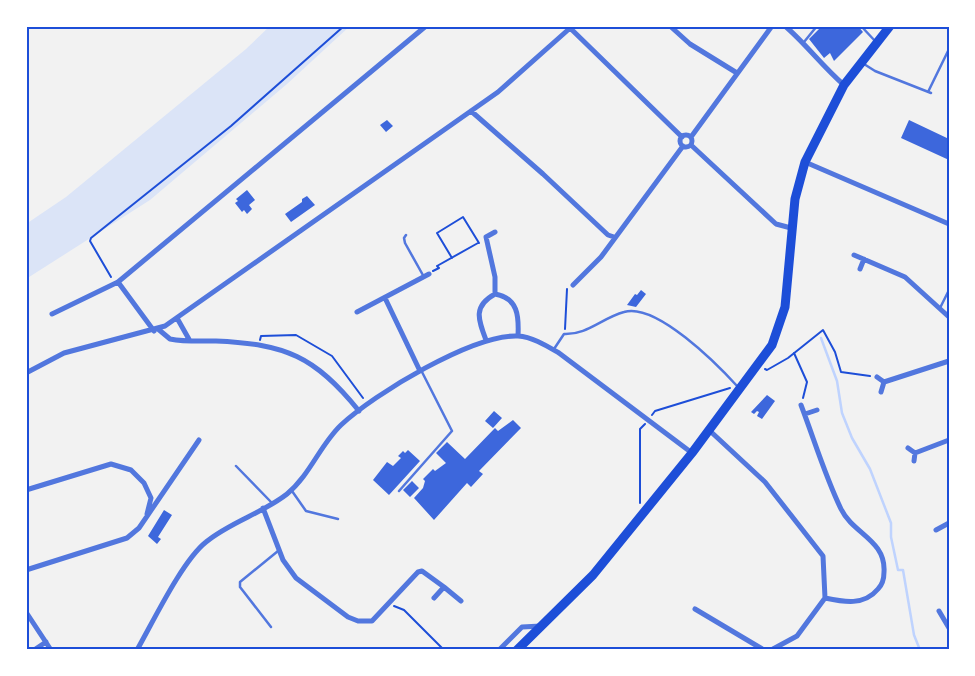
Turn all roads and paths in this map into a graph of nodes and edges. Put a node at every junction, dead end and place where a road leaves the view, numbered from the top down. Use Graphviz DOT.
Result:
graph roads {
  1 [pos="344,26"];
  2 [pos="426,26"];
  3 [pos="670,26"];
  4 [pos="772,26"];
  5 [pos="785,26"];
  6 [pos="817,26"];
  7 [pos="860,26"];
  8 [pos="890,26"];
  9 [pos="568,28"];
  10 [pos="804,42"];
  11 [pos="877,43"];
  12 [pos="949,49"];
  13 [pos="861,63"];
  14 [pos="737,73"];
  15 [pos="844,85"];
  16 [pos="471,111"];
  17 [pos="682,137"];
  18 [pos="690,137"];
  19 [pos="691,145"];
  20 [pos="683,146"];
  21 [pos="806,162"];
  22 [pos="949,224"];
  23 [pos="791,228"];
  24 [pos="495,232"];
  25 [pos="406,235"];
  26 [pos="614,237"];
  27 [pos="487,240"];
  28 [pos="478,243"];
  29 [pos="854,256"];
  30 [pos="452,258"];
  31 [pos="864,259"];
  32 [pos="860,269"];
  33 [pos="426,275"];
  34 [pos="117,283"];
  35 [pos="573,285"];
  36 [pos="949,290"];
  37 [pos="496,294"];
  38 [pos="384,298"];
  39 [pos="940,308"];
  40 [pos="357,312"];
  41 [pos="52,314"];
  42 [pos="949,317"];
  43 [pos="177,318"];
  44 [pos="156,330"];
  45 [pos="564,334"];
  46 [pos="518,336"];
  47 [pos="486,340"];
  48 [pos="190,341"];
  49 [pos="258,344"];
  50 [pos="554,350"];
  51 [pos="794,353"];
  52 [pos="949,361"];
  53 [pos="759,365"];
  54 [pos="421,370"];
  55 [pos="26,373"];
  56 [pos="877,377"];
  57 [pos="884,382"];
  58 [pos="740,390"];
  59 [pos="881,392"];
  60 [pos="368,405"];
  61 [pos="801,405"];
  62 [pos="817,410"];
  63 [pos="359,411"];
  64 [pos="805,414"];
  65 [pos="709,430"];
  66 [pos="199,440"];
  67 [pos="949,440"];
  68 [pos="908,448"];
  69 [pos="692,453"];
  70 [pos="915,453"];
  71 [pos="914,461"];
  72 [pos="236,466"];
  73 [pos="26,490"];
  74 [pos="291,490"];
  75 [pos="399,491"];
  76 [pos="272,502"];
  77 [pos="263,508"];
  78 [pos="146,517"];
  79 [pos="338,519"];
  80 [pos="949,523"];
  81 [pos="936,530"];
  82 [pos="279,550"];
  83 [pos="26,570"];
  84 [pos="444,587"];
  85 [pos="434,598"];
  86 [pos="825,598"];
  87 [pos="461,602"];
  88 [pos="390,605"];
  89 [pos="695,609"];
  90 [pos="938,611"];
  91 [pos="26,612"];
  92 [pos="542,626"];
  93 [pos="271,627"];
  94 [pos="949,628"];
  95 [pos="46,642"];
  96 [pos="774,649"];
  97 [pos="34,650"];
  98 [pos="51,650"];
  99 [pos="137,650"];
  100 [pos="444,650"];
  101 [pos="499,650"];
  102 [pos="516,650"];
  103 [pos="765,650"];
  1 -- 34 [label="path"];
  2 -- 34 [label="street"];
  3 -- 14 [label="street"];
  4 -- 14 [label="street"];
  5 -- 10 [label="street"];
  6 -- 10 [label="lane"];
  7 -- 11 [label="lane"];
  8 -- 11 [label="main road"];
  9 -- 16 [label="street"];
  9 -- 17 [label="street"];
  10 -- 15 [label="street"];
  11 -- 13 [label="main road"];
  12 -- 13 [label="lane"];
  13 -- 15 [label="main road"];
  14 -- 18 [label="street"];
  15 -- 21 [label="main road"];
  16 -- 26 [label="street"];
  16 -- 43 [label="street"];
  17 -- 18 [label="street"];
  17 -- 20 [label="street"];
  18 -- 19 [label="street"];
  19 -- 20 [label="street"];
  19 -- 23 [label="street"];
  20 -- 26 [label="street"];
  21 -- 22 [label="street"];
  21 -- 23 [label="main road"];
  23 -- 53 [label="main road"];
  24 -- 27 [label="street"];
  25 -- 33 [label="lane"];
  26 -- 35 [label="street"];
  27 -- 28 [label="path"];
  27 -- 37 [label="street"];
  28 -- 30 [label="path"];
  28 -- 30 [label="path"];
  29 -- 31 [label="street"];
  30 -- 33 [label="path"];
  31 -- 32 [label="street"];
  31 -- 39 [label="street"];
  33 -- 38 [label="street"];
  34 -- 41 [label="street"];
  34 -- 44 [label="street"];
  35 -- 45 [label="path"];
  36 -- 39 [label="lane"];
  37 -- 46 [label="street"];
  37 -- 47 [label="street"];
  38 -- 40 [label="street"];
  38 -- 54 [label="street"];
  39 -- 42 [label="street"];
  43 -- 44 [label="street"];
  43 -- 48 [label="street"];
  44 -- 48 [label="street"];
  44 -- 55 [label="street"];
  45 -- 50 [label="lane"];
  45 -- 58 [label="lane"];
  46 -- 47 [label="street"];
  46 -- 50 [label="street"];
  47 -- 54 [label="street"];
  48 -- 49 [label="street"];
  49 -- 60 [label="path"];
  49 -- 63 [label="street"];
  50 -- 69 [label="street"];
  51 -- 53 [label="path"];
  51 -- 56 [label="path"];
  51 -- 61 [label="path"];
  52 -- 57 [label="street"];
  53 -- 58 [label="main road"];
  54 -- 60 [label="street"];
  54 -- 75 [label="lane"];
  56 -- 57 [label="street"];
  57 -- 59 [label="street"];
  58 -- 65 [label="main road"];
  60 -- 63 [label="street"];
  61 -- 64 [label="street"];
  62 -- 64 [label="street"];
  63 -- 74 [label="street"];
  64 -- 86 [label="street"];
  65 -- 69 [label="main road"];
  65 -- 86 [label="street"];
  66 -- 78 [label="street"];
  67 -- 70 [label="street"];
  68 -- 70 [label="street"];
  69 -- 92 [label="main road"];
  70 -- 71 [label="street"];
  72 -- 76 [label="lane"];
  73 -- 78 [label="street"];
  74 -- 76 [label="street"];
  74 -- 79 [label="lane"];
  76 -- 77 [label="street"];
  77 -- 82 [label="street"];
  77 -- 99 [label="street"];
  78 -- 83 [label="street"];
  80 -- 81 [label="street"];
  82 -- 88 [label="street"];
  82 -- 93 [label="lane"];
  84 -- 85 [label="street"];
  84 -- 87 [label="street"];
  84 -- 88 [label="street"];
  86 -- 96 [label="street"];
  88 -- 100 [label="path"];
  89 -- 103 [label="street"];
  90 -- 94 [label="street"];
  91 -- 95 [label="street"];
  92 -- 101 [label="street"];
  92 -- 102 [label="main road"];
  95 -- 97 [label="street"];
  95 -- 98 [label="street"];
  96 -- 103 [label="street"];
}
